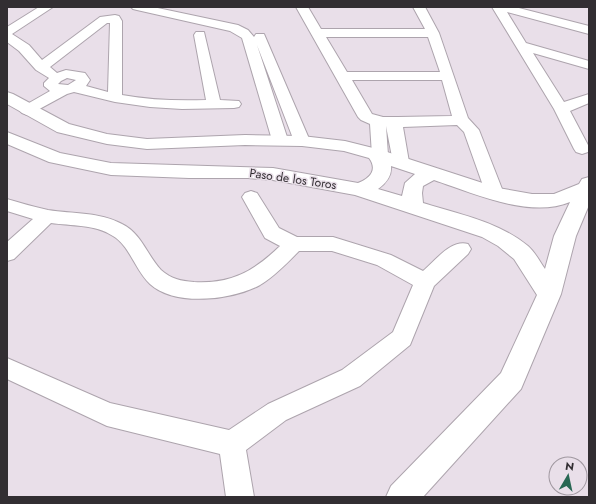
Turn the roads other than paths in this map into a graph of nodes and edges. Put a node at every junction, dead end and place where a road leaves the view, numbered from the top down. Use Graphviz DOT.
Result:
graph roads {
  1 [pos="47,7"];
  2 [pos="137,7"];
  3 [pos="302,7"];
  4 [pos="419,7"];
  5 [pos="498,7"];
  6 [pos="502,7"];
  7 [pos="166,9"];
  8 [pos="589,30"];
  9 [pos="7,32"];
  10 [pos="317,33"];
  11 [pos="433,33"];
  12 [pos="200,35"];
  13 [pos="7,36"];
  14 [pos="521,45"];
  15 [pos="589,65"];
  16 [pos="41,67"];
  17 [pos="342,76"];
  18 [pos="448,76"];
  19 [pos="61,85"];
  20 [pos="115,98"];
  21 [pos="589,98"];
  22 [pos="17,103"];
  23 [pos="234,104"];
  24 [pos="214,105"];
  25 [pos="561,109"];
  26 [pos="461,120"];
  27 [pos="378,121"];
  28 [pos="394,121"];
  29 [pos="7,137"];
  30 [pos="280,140"];
  31 [pos="302,141"];
  32 [pos="582,149"];
  33 [pos="378,154"];
  34 [pos="401,162"];
  35 [pos="436,174"];
  36 [pos="588,186"];
  37 [pos="358,189"];
  38 [pos="495,194"];
  39 [pos="251,197"];
  40 [pos="7,205"];
  41 [pos="414,207"];
  42 [pos="47,216"];
  43 [pos="294,244"];
  44 [pos="461,249"];
  45 [pos="7,254"];
  46 [pos="425,282"];
  47 [pos="549,294"];
  48 [pos="7,368"];
  49 [pos="232,444"];
  50 [pos="240,497"];
  51 [pos="402,497"];
  1 -- 9 [label="street"];
  2 -- 7 [label="street"];
  3 -- 10 [label="street"];
  4 -- 11 [label="street"];
  5 -- 14 [label="street"];
  6 -- 8 [label="street"];
  7 -- 30 [label="street"];
  7 -- 31 [label="street"];
  10 -- 11 [label="street"];
  10 -- 17 [label="street"];
  11 -- 18 [label="street"];
  12 -- 24 [label="street"];
  13 -- 16 [label="street"];
  14 -- 15 [label="street"];
  14 -- 25 [label="street"];
  16 -- 19 [label="street"];
  16 -- 20 [label="street"];
  17 -- 18 [label="street"];
  17 -- 27 [label="street"];
  18 -- 26 [label="street"];
  19 -- 20 [label="street"];
  19 -- 22 [label="street"];
  20 -- 24 [label="street"];
  21 -- 25 [label="street"];
  22 -- 30 [label="street"];
  23 -- 24 [label="street"];
  25 -- 32 [label="street"];
  26 -- 28 [label="street"];
  26 -- 38 [label="street"];
  27 -- 28 [label="street"];
  27 -- 33 [label="street"];
  28 -- 34 [label="street"];
  29 -- 37 [label="street, Paso de los Toros"];
  30 -- 31 [label="street"];
  31 -- 33 [label="street"];
  33 -- 34 [label="street"];
  33 -- 37 [label="street"];
  34 -- 35 [label="street"];
  35 -- 38 [label="street"];
  35 -- 41 [label="street"];
  36 -- 38 [label="street"];
  36 -- 47 [label="street"];
  37 -- 41 [label="street, Paso de los Toros"];
  39 -- 43 [label="street"];
  40 -- 42 [label="street"];
  41 -- 47 [label="street, Paso de los Toros"];
  42 -- 43 [label="street"];
  42 -- 45 [label="street"];
  43 -- 46 [label="street"];
  44 -- 46 [label="street"];
  46 -- 49 [label="street"];
  47 -- 51 [label="street"];
  48 -- 49 [label="street"];
  49 -- 50 [label="street"];
}
